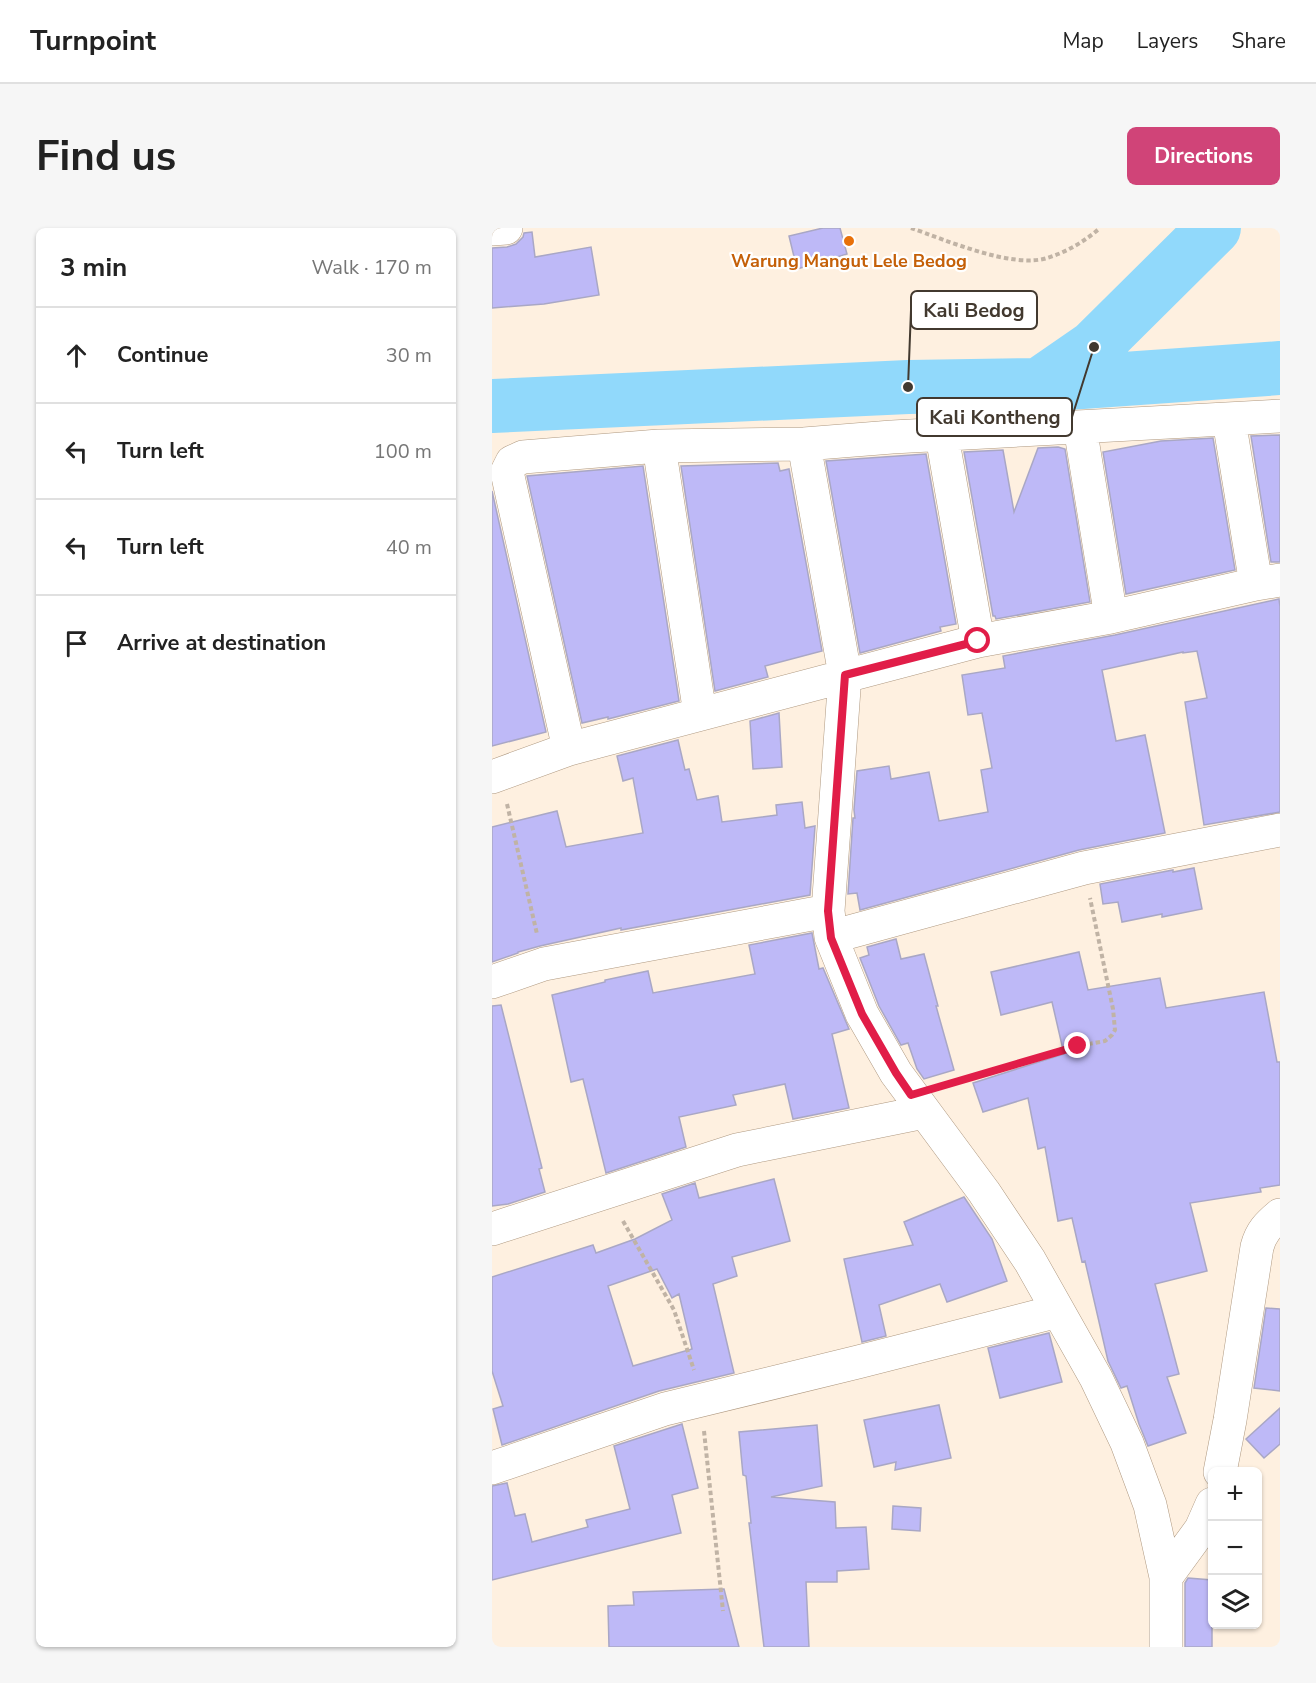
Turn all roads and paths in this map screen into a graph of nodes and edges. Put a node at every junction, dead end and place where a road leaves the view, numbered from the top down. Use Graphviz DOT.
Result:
graph roads {
  1 [pos="506,228"];
  2 [pos="911,228"];
  3 [pos="1100,228"];
  4 [pos="492,229"];
  5 [pos="1280,416"];
  6 [pos="1229,420"];
  7 [pos="1080,427"];
  8 [pos="942,436"];
  9 [pos="804,444"];
  10 [pos="659,446"];
  11 [pos="1268,582"];
  12 [pos="1111,617"];
  13 [pos="978,641"];
  14 [pos="845,675"];
  15 [pos="700,714"];
  16 [pos="569,749"];
  17 [pos="496,775"];
  18 [pos="1280,830"];
  19 [pos="1084,868"];
  20 [pos="830,924"];
  21 [pos="544,964"];
  22 [pos="492,982"];
  23 [pos="917,1103"];
  24 [pos="1280,1215"];
  25 [pos="492,1229"];
  26 [pos="1058,1311"];
  27 [pos="1221,1467"];
  28 [pos="492,1468"];
  29 [pos="1208,1514"];
  30 [pos="1166,1577"];
  31 [pos="1166,1647"];
  1 -- 4 [label="street"];
  2 -- 3 [label="path"];
  5 -- 6 [label="street"];
  6 -- 7 [label="street"];
  6 -- 11 [label="street"];
  7 -- 8 [label="street"];
  7 -- 12 [label="street"];
  8 -- 9 [label="street"];
  8 -- 13 [label="street"];
  9 -- 10 [label="street"];
  9 -- 14 [label="street"];
  10 -- 15 [label="street"];
  10 -- 16 [label="street"];
  11 -- 12 [label="street"];
  12 -- 13 [label="street"];
  13 -- 14 [label="street"];
  14 -- 15 [label="street"];
  14 -- 20 [label="street"];
  15 -- 16 [label="street"];
  16 -- 17 [label="street"];
  17 -- 21 [label="path"];
  18 -- 19 [label="street"];
  19 -- 20 [label="street"];
  19 -- 23 [label="path"];
  20 -- 21 [label="street"];
  20 -- 23 [label="street"];
  21 -- 22 [label="street"];
  23 -- 25 [label="street"];
  23 -- 26 [label="street"];
  24 -- 27 [label="street"];
  26 -- 28 [label="street"];
  26 -- 30 [label="street"];
  29 -- 30 [label="street"];
  30 -- 31 [label="street"];
}
